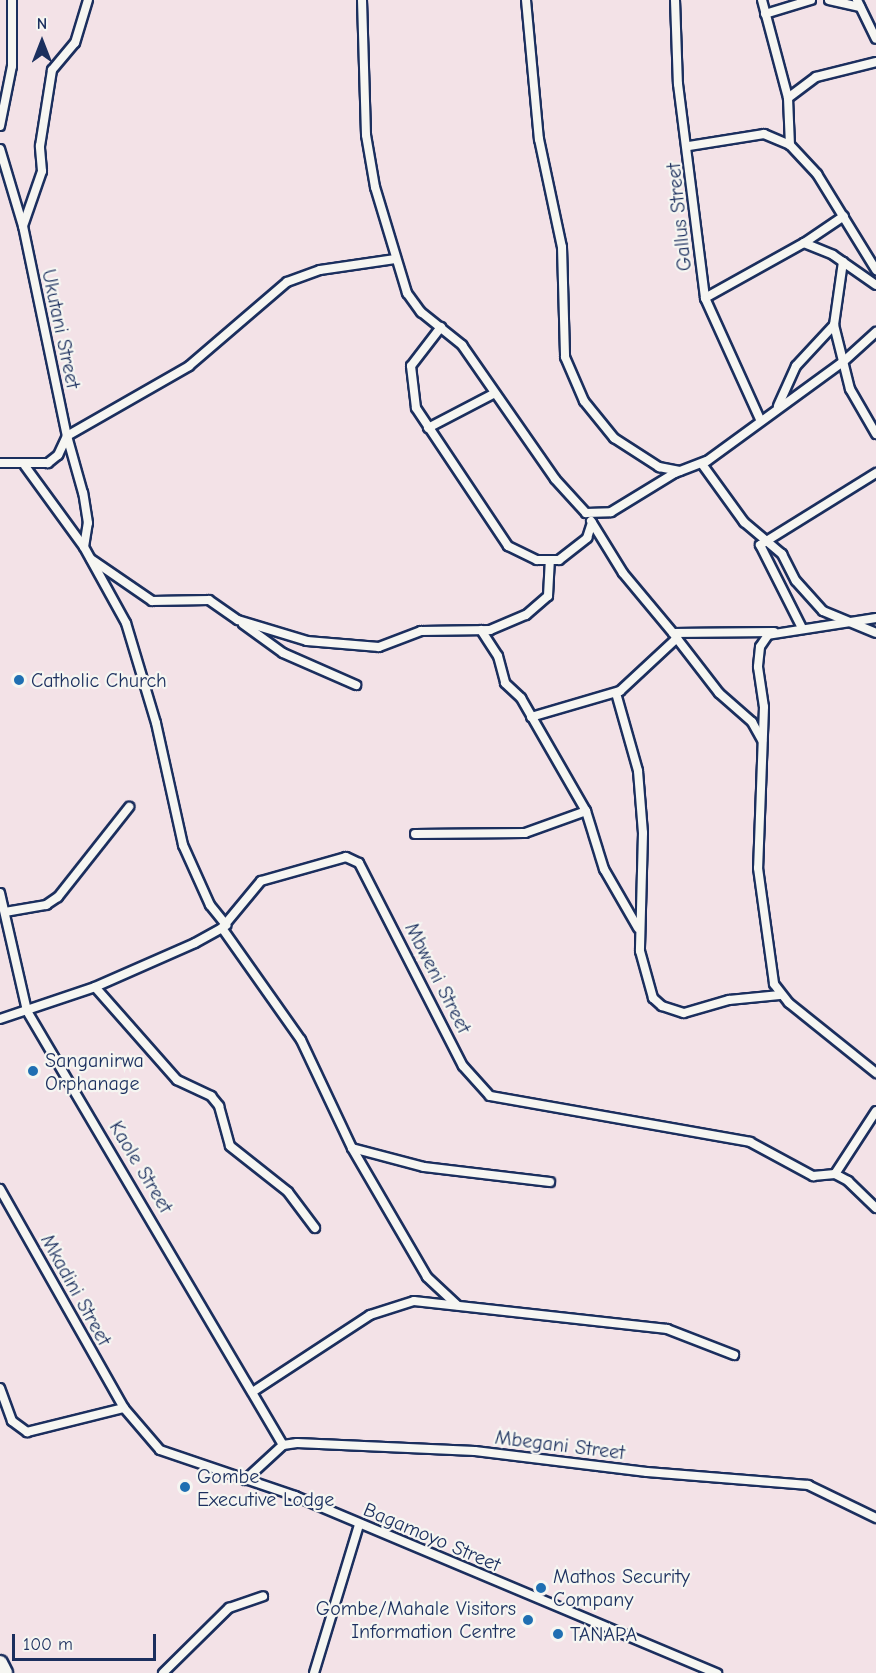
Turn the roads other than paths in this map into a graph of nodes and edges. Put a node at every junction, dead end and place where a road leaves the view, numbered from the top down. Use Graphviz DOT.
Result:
graph roads {
  1 [pos="12,0"];
  2 [pos="88,0"];
  3 [pos="362,0"];
  4 [pos="526,0"];
  5 [pos="675,0"];
  6 [pos="762,0"];
  7 [pos="811,0"];
  8 [pos="829,0"];
  9 [pos="859,4"];
  10 [pos="765,14"];
  11 [pos="876,39"];
  12 [pos="876,62"];
  13 [pos="788,98"];
  14 [pos="0,126"];
  15 [pos="790,145"];
  16 [pos="689,146"];
  17 [pos="0,149"];
  18 [pos="844,216"];
  19 [pos="23,226"];
  20 [pos="804,243"];
  21 [pos="395,259"];
  22 [pos="843,262"];
  23 [pos="876,270"];
  24 [pos="876,285"];
  25 [pos="705,298"];
  26 [pos="834,325"];
  27 [pos="441,327"];
  28 [pos="876,332"];
  29 [pos="843,362"];
  30 [pos="493,394"];
  31 [pos="777,407"];
  32 [pos="760,420"];
  33 [pos="428,428"];
  34 [pos="876,434"];
  35 [pos="67,436"];
  36 [pos="0,463"];
  37 [pos="702,464"];
  38 [pos="25,466"];
  39 [pos="681,471"];
  40 [pos="876,473"];
  41 [pos="586,513"];
  42 [pos="592,523"];
  43 [pos="764,540"];
  44 [pos="84,547"];
  45 [pos="91,559"];
  46 [pos="550,561"];
  47 [pos="876,618"];
  48 [pos="238,620"];
  49 [pos="862,624"];
  50 [pos="802,628"];
  51 [pos="481,630"];
  52 [pos="781,632"];
  53 [pos="876,633"];
  54 [pos="675,636"];
  55 [pos="356,685"];
  56 [pos="616,693"];
  57 [pos="531,717"];
  58 [pos="763,742"];
  59 [pos="129,807"];
  60 [pos="586,811"];
  61 [pos="415,834"];
  62 [pos="0,893"];
  63 [pos="5,912"];
  64 [pos="224,927"];
  65 [pos="639,933"];
  66 [pos="95,987"];
  67 [pos="780,995"];
  68 [pos="27,1011"];
  69 [pos="0,1019"];
  70 [pos="876,1073"];
  71 [pos="876,1111"];
  72 [pos="352,1148"];
  73 [pos="836,1174"];
  74 [pos="550,1182"];
  75 [pos="0,1189"];
  76 [pos="876,1208"];
  77 [pos="315,1228"];
  78 [pos="460,1307"];
  79 [pos="734,1355"];
  80 [pos="0,1388"];
  81 [pos="254,1390"];
  82 [pos="124,1408"];
  83 [pos="283,1445"];
  84 [pos="245,1480"];
  85 [pos="876,1518"];
  86 [pos="359,1525"];
  87 [pos="263,1596"];
  88 [pos="0,1663"];
  89 [pos="5,1673"];
  90 [pos="163,1673"];
  91 [pos="314,1673"];
  92 [pos="717,1673"];
  1 -- 14 [label="street"];
  2 -- 19 [label="street"];
  3 -- 21 [label="street"];
  4 -- 39 [label="street"];
  5 -- 16 [label="street, Gallus Street"];
  6 -- 10 [label="street"];
  7 -- 10 [label="street"];
  8 -- 9 [label="street"];
  9 -- 11 [label="street"];
  10 -- 13 [label="street"];
  12 -- 13 [label="street"];
  13 -- 15 [label="street"];
  15 -- 16 [label="street"];
  15 -- 18 [label="street"];
  16 -- 25 [label="street, Gallus Street"];
  17 -- 19 [label="street, Ukutani Street"];
  18 -- 20 [label="street"];
  18 -- 23 [label="street"];
  19 -- 35 [label="street, Ukutani Street"];
  20 -- 22 [label="street"];
  20 -- 25 [label="street"];
  21 -- 27 [label="street"];
  21 -- 35 [label="street"];
  22 -- 24 [label="street"];
  22 -- 26 [label="street"];
  25 -- 32 [label="street, Gallus Street"];
  26 -- 29 [label="street"];
  26 -- 31 [label="street"];
  27 -- 30 [label="street"];
  27 -- 33 [label="street"];
  28 -- 29 [label="street"];
  29 -- 31 [label="street"];
  29 -- 34 [label="street"];
  30 -- 33 [label="street"];
  30 -- 41 [label="street"];
  31 -- 32 [label="street"];
  32 -- 37 [label="street"];
  33 -- 46 [label="street"];
  35 -- 38 [label="street"];
  35 -- 44 [label="street, Ukutani Street"];
  36 -- 38 [label="street"];
  37 -- 39 [label="street"];
  37 -- 43 [label="street"];
  38 -- 44 [label="street"];
  39 -- 41 [label="street"];
  40 -- 43 [label="street"];
  41 -- 42 [label="street"];
  42 -- 46 [label="street"];
  42 -- 54 [label="street"];
  43 -- 49 [label="street"];
  43 -- 50 [label="street"];
  44 -- 45 [label="street"];
  45 -- 48 [label="street"];
  45 -- 64 [label="street"];
  46 -- 51 [label="street"];
  47 -- 49 [label="street"];
  48 -- 51 [label="street"];
  48 -- 55 [label="street"];
  49 -- 50 [label="street"];
  49 -- 53 [label="street"];
  50 -- 52 [label="street"];
  51 -- 57 [label="street"];
  52 -- 54 [label="street"];
  52 -- 58 [label="street"];
  54 -- 56 [label="street"];
  54 -- 58 [label="street"];
  56 -- 57 [label="street"];
  56 -- 65 [label="street"];
  57 -- 60 [label="street"];
  58 -- 67 [label="street"];
  59 -- 63 [label="street"];
  60 -- 61 [label="street"];
  60 -- 65 [label="street"];
  62 -- 63 [label="street, Kaole Street"];
  63 -- 68 [label="street, Kaole Street"];
  64 -- 66 [label="street"];
  64 -- 72 [label="street"];
  64 -- 73 [label="street, Mbweni Street"];
  65 -- 67 [label="street"];
  66 -- 68 [label="street"];
  66 -- 77 [label="street"];
  67 -- 70 [label="street"];
  68 -- 69 [label="street"];
  68 -- 81 [label="street, Kaole Street"];
  71 -- 73 [label="street"];
  72 -- 74 [label="street"];
  72 -- 78 [label="street"];
  73 -- 76 [label="street"];
  75 -- 82 [label="street, Mkadini Street"];
  78 -- 79 [label="street"];
  78 -- 81 [label="street"];
  80 -- 82 [label="street"];
  81 -- 83 [label="street, Kaole Street"];
  82 -- 84 [label="street, Bagamoyo Street"];
  83 -- 84 [label="street"];
  83 -- 85 [label="street, Mbegani Street"];
  84 -- 86 [label="street, Bagamoyo Street"];
  86 -- 91 [label="street"];
  86 -- 92 [label="street, Bagamoyo Street"];
  87 -- 90 [label="street"];
  88 -- 89 [label="main road"];
}
